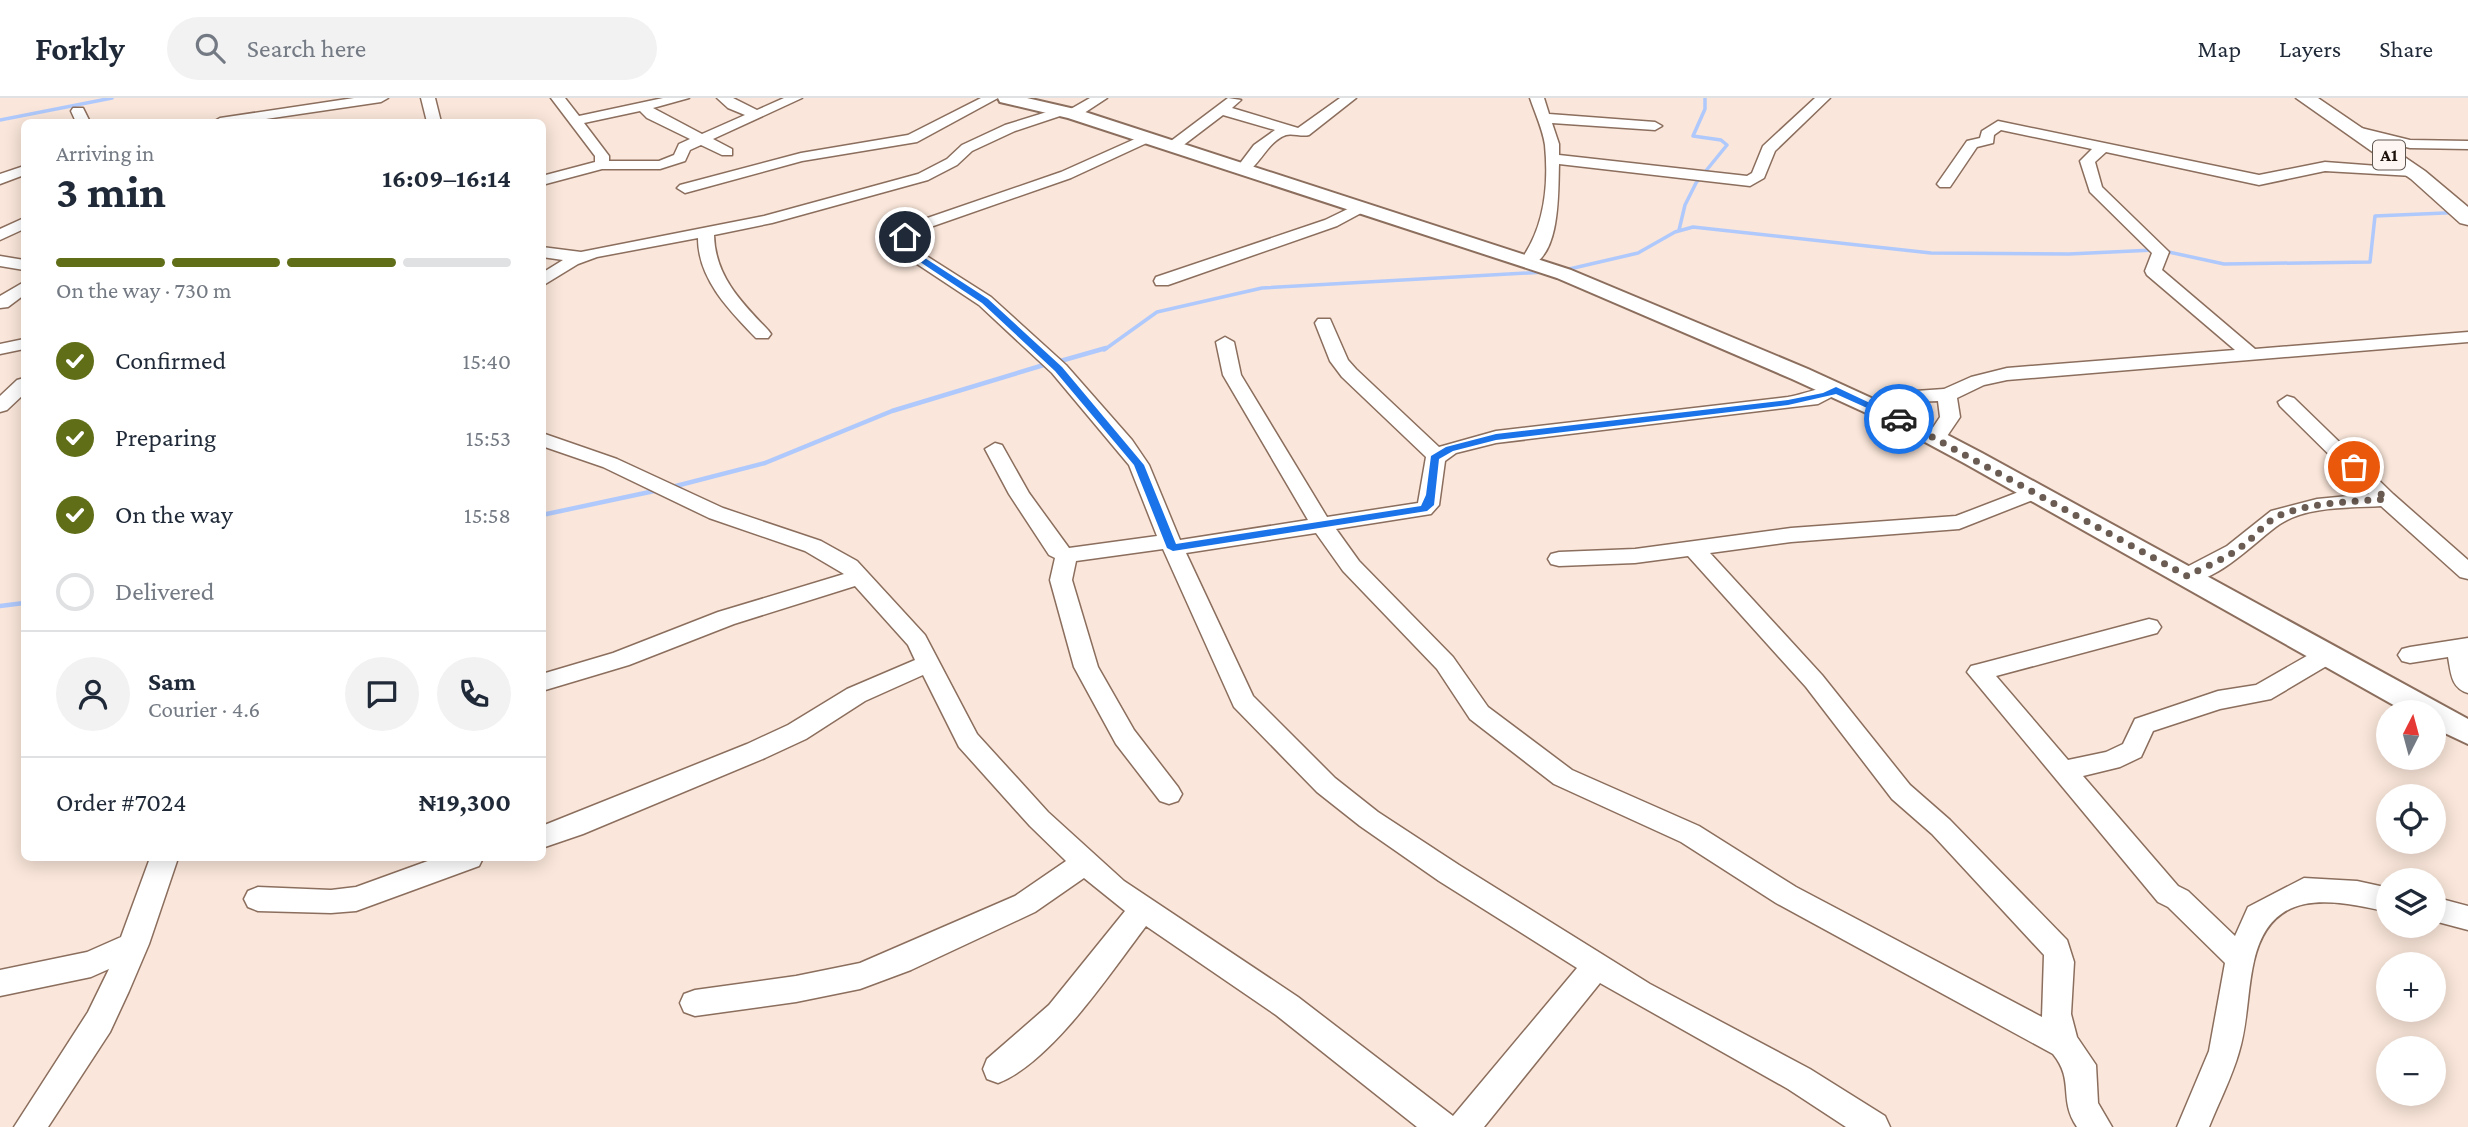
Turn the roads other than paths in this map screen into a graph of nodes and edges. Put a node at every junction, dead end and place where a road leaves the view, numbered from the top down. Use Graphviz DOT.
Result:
graph roads {
  1 [pos="381,98"];
  2 [pos="428,98"];
  3 [pos="558,98"];
  4 [pos="681,98"];
  5 [pos="724,98"];
  6 [pos="794,98"];
  7 [pos="991,98"];
  8 [pos="1006,98"];
  9 [pos="1100,98"];
  10 [pos="1237,98"];
  11 [pos="1349,98"];
  12 [pos="1536,98"];
  13 [pos="1823,98"];
  14 [pos="2305,98"];
  15 [pos="286,105"];
  16 [pos="643,106"];
  17 [pos="1221,110"];
  18 [pos="1068,112"];
  19 [pos="758,115"];
  20 [pos="1543,118"];
  21 [pos="248,119"];
  22 [pos="433,119"];
  23 [pos="573,121"];
  24 [pos="1655,126"];
  25 [pos="1284,130"];
  26 [pos="2353,130"];
  27 [pos="702,137"];
  28 [pos="1146,138"];
  29 [pos="2468,145"];
  30 [pos="2104,146"];
  31 [pos="1172,147"];
  32 [pos="727,152"];
  33 [pos="1553,159"];
  34 [pos="602,165"];
  35 [pos="1242,170"];
  36 [pos="21,171"];
  37 [pos="2413,172"];
  38 [pos="0,179"];
  39 [pos="546,180"];
  40 [pos="1945,184"];
  41 [pos="685,188"];
  42 [pos="1358,209"];
  43 [pos="2468,218"];
  44 [pos="21,224"];
  45 [pos="706,231"];
  46 [pos="0,235"];
  47 [pos="546,253"];
  48 [pos="581,257"];
  49 [pos="0,261"];
  50 [pos="1528,261"];
  51 [pos="21,264"];
  52 [pos="546,279"];
  53 [pos="1162,281"];
  54 [pos="21,289"];
  55 [pos="21,306"];
  56 [pos="1324,323"];
  57 [pos="762,334"];
  58 [pos="2468,337"];
  59 [pos="1225,342"];
  60 [pos="21,345"];
  61 [pos="0,349"];
  62 [pos="2251,355"];
  63 [pos="21,387"];
  64 [pos="1836,390"];
  65 [pos="1947,395"];
  66 [pos="2287,402"];
  67 [pos="0,406"];
  68 [pos="1882,412"];
  69 [pos="1936,438"];
  70 [pos="546,440"];
  71 [pos="995,449"];
  72 [pos="1437,456"];
  73 [pos="666,489"];
  74 [pos="2036,492"];
  75 [pos="2386,499"];
  76 [pos="1322,526"];
  77 [pos="1171,544"];
  78 [pos="1694,548"];
  79 [pos="1066,555"];
  80 [pos="1559,559"];
  81 [pos="2468,572"];
  82 [pos="2187,576"];
  83 [pos="860,577"];
  84 [pos="2149,626"];
  85 [pos="2463,647"];
  86 [pos="2327,654"];
  87 [pos="2410,655"];
  88 [pos="929,663"];
  89 [pos="546,682"];
  90 [pos="2468,684"];
  91 [pos="2409,700"];
  92 [pos="2446,721"];
  93 [pos="2468,733"];
  94 [pos="2061,771"];
  95 [pos="1169,794"];
  96 [pos="546,836"];
  97 [pos="163,861"];
  98 [pos="461,861"];
  99 [pos="1086,862"];
  100 [pos="2376,897"];
  101 [pos="258,899"];
  102 [pos="1143,907"];
  103 [pos="2446,912"];
  104 [pos="2468,918"];
  105 [pos="135,944"];
  106 [pos="2240,959"];
  107 [pos="1598,964"];
  108 [pos="0,983"];
  109 [pos="695,1003"];
  110 [pos="2064,1044"];
  111 [pos="998,1069"];
  112 [pos="30,1127"];
  113 [pos="1442,1127"];
  114 [pos="1464,1127"];
  115 [pos="1874,1127"];
  116 [pos="2096,1127"];
  117 [pos="2193,1127"];
  1 -- 15 [label="street"];
  2 -- 22 [label="street"];
  3 -- 23 [label="street"];
  4 -- 16 [label="street"];
  5 -- 19 [label="street"];
  6 -- 19 [label="street"];
  7 -- 41 [label="street"];
  8 -- 18 [label="main road"];
  9 -- 18 [label="street"];
  10 -- 17 [label="street"];
  11 -- 25 [label="street"];
  12 -- 20 [label="street"];
  13 -- 33 [label="street"];
  14 -- 26 [label="highway, A1"];
  15 -- 21 [label="street"];
  16 -- 23 [label="street"];
  16 -- 27 [label="street"];
  17 -- 25 [label="street"];
  17 -- 31 [label="street"];
  18 -- 28 [label="main road"];
  18 -- 45 [label="street"];
  19 -- 27 [label="street"];
  20 -- 24 [label="street"];
  20 -- 33 [label="street"];
  23 -- 34 [label="street"];
  25 -- 35 [label="street"];
  26 -- 29 [label="street"];
  26 -- 37 [label="highway, A1"];
  27 -- 32 [label="street"];
  27 -- 34 [label="street"];
  28 -- 31 [label="main road"];
  28 -- 77 [label="street"];
  30 -- 37 [label="street"];
  30 -- 40 [label="street"];
  30 -- 62 [label="street"];
  31 -- 35 [label="main road"];
  33 -- 50 [label="street"];
  34 -- 39 [label="street"];
  35 -- 42 [label="main road"];
  36 -- 38 [label="street"];
  37 -- 43 [label="highway, A1"];
  42 -- 50 [label="main road"];
  42 -- 53 [label="street"];
  44 -- 46 [label="street"];
  45 -- 48 [label="street"];
  45 -- 57 [label="street"];
  47 -- 48 [label="street"];
  48 -- 52 [label="street"];
  49 -- 51 [label="street"];
  50 -- 64 [label="main road"];
  54 -- 55 [label="street"];
  56 -- 72 [label="street"];
  58 -- 62 [label="street"];
  59 -- 76 [label="street"];
  60 -- 61 [label="street"];
  62 -- 65 [label="street"];
  63 -- 67 [label="street"];
  64 -- 68 [label="main road"];
  64 -- 72 [label="street"];
  65 -- 68 [label="street"];
  65 -- 69 [label="street"];
  66 -- 75 [label="street"];
  68 -- 69 [label="main road"];
  69 -- 74 [label="main road"];
  70 -- 73 [label="street"];
  71 -- 79 [label="street"];
  72 -- 76 [label="street"];
  73 -- 83 [label="street"];
  74 -- 78 [label="street"];
  74 -- 82 [label="main road"];
  75 -- 81 [label="street"];
  75 -- 82 [label="street"];
  76 -- 77 [label="street"];
  76 -- 110 [label="street"];
  77 -- 79 [label="street"];
  77 -- 107 [label="street"];
  78 -- 80 [label="street"];
  78 -- 110 [label="street"];
  79 -- 95 [label="street"];
  82 -- 86 [label="main road"];
  83 -- 88 [label="street"];
  83 -- 89 [label="street"];
  84 -- 94 [label="street"];
  85 -- 87 [label="street"];
  85 -- 90 [label="street"];
  86 -- 91 [label="main road"];
  86 -- 94 [label="street"];
  88 -- 96 [label="street"];
  88 -- 99 [label="street"];
  92 -- 93 [label="main road"];
  94 -- 106 [label="street"];
  97 -- 105 [label="street"];
  98 -- 101 [label="street"];
  99 -- 102 [label="street"];
  99 -- 109 [label="street"];
  100 -- 106 [label="street"];
  102 -- 111 [label="street"];
  102 -- 113 [label="street"];
  103 -- 104 [label="street"];
  105 -- 108 [label="street"];
  105 -- 112 [label="street"];
  106 -- 117 [label="street"];
  107 -- 114 [label="street"];
  107 -- 115 [label="street"];
  110 -- 116 [label="street"];
}
